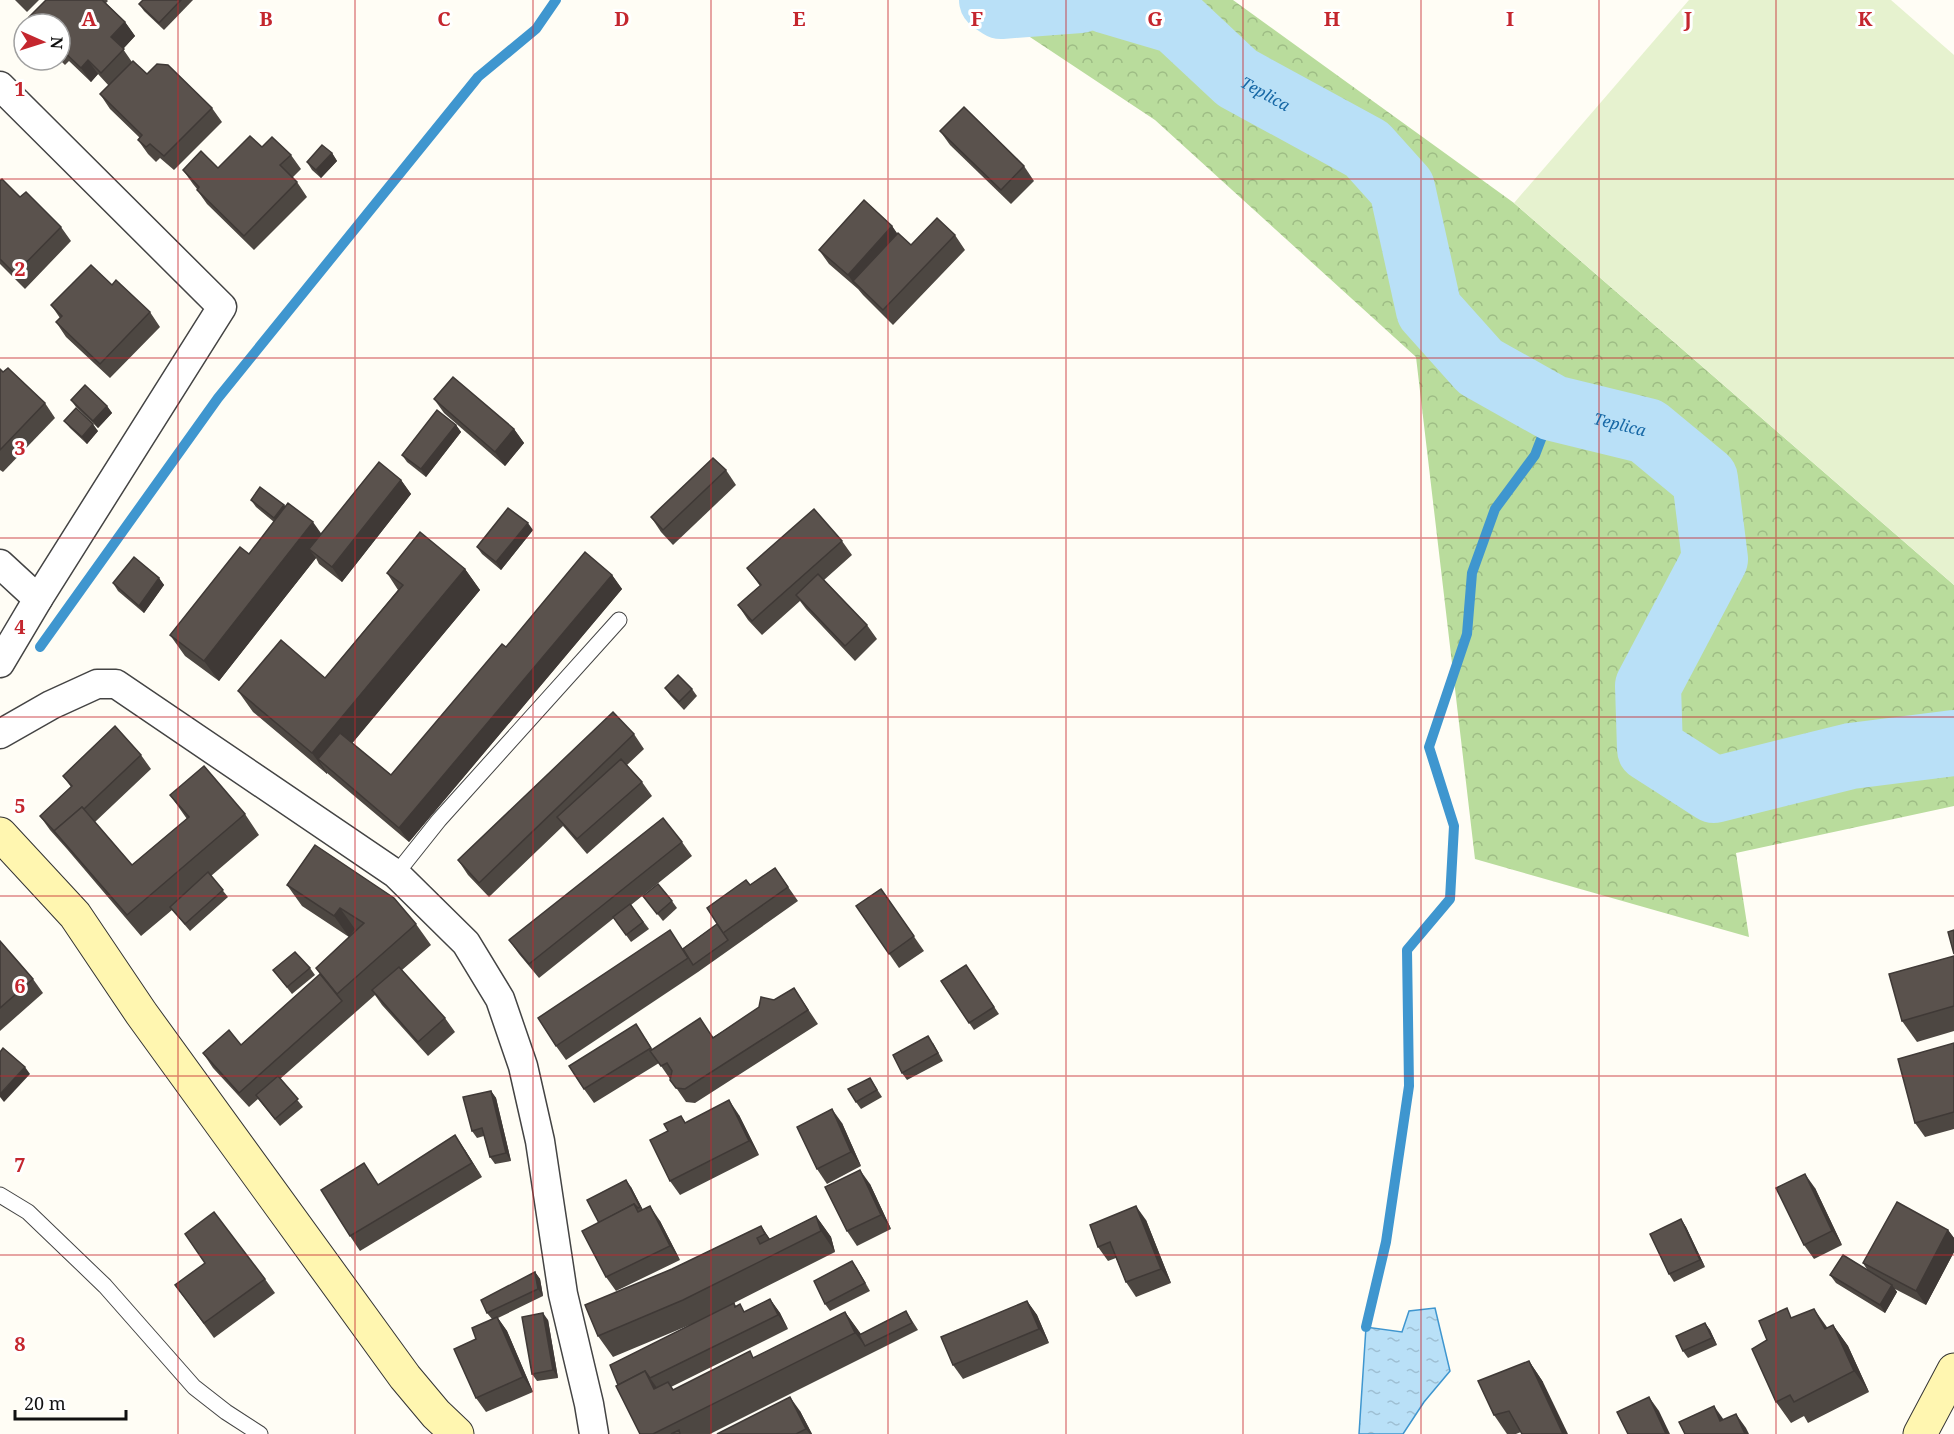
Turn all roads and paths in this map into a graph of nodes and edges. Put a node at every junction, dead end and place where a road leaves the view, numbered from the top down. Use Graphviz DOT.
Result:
graph roads {
  1 [pos="0,86"];
  2 [pos="0,564"];
  3 [pos="38,599"];
  4 [pos="619,620"];
  5 [pos="0,663"];
  6 [pos="0,734"];
  7 [pos="0,834"];
  8 [pos="396,874"];
  9 [pos="0,1195"];
  10 [pos="1954,1370"];
  11 [pos="260,1434"];
  12 [pos="457,1434"];
  13 [pos="594,1434"];
  14 [pos="1920,1434"];
  1 -- 3 [label="street"];
  2 -- 3 [label="street"];
  3 -- 5 [label="street"];
  4 -- 8 [label="lane"];
  6 -- 8 [label="street"];
  7 -- 12 [label="street"];
  8 -- 13 [label="street"];
  9 -- 11 [label="lane"];
  10 -- 14 [label="street"];
}
